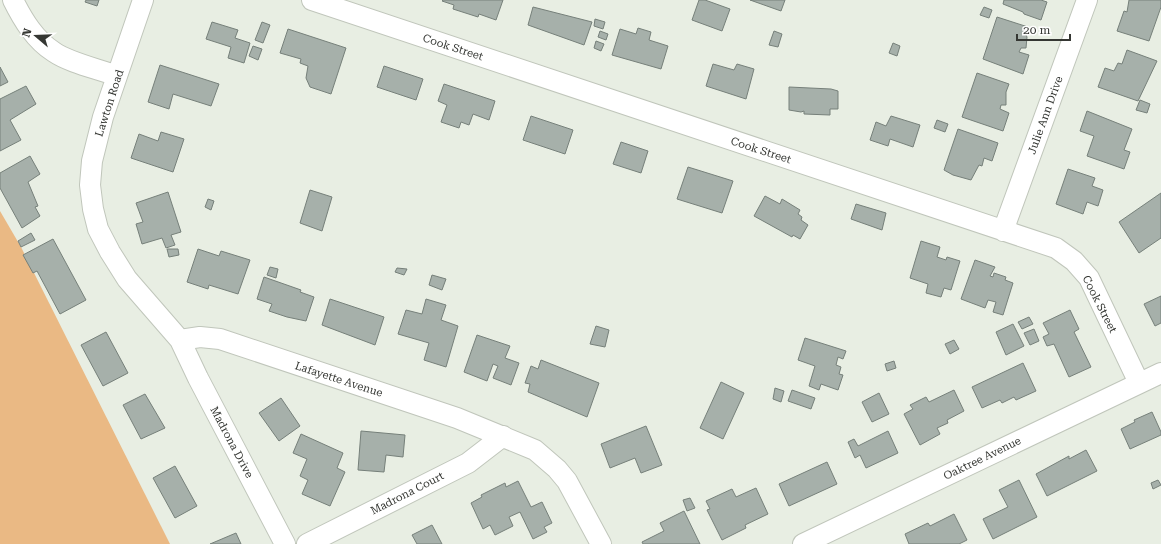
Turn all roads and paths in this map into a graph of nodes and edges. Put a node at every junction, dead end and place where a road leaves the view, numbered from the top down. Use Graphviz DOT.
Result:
graph roads {
  1 [pos="13,0"];
  2 [pos="143,0"];
  3 [pos="312,0"];
  4 [pos="1087,0"];
  5 [pos="117,76"];
  6 [pos="1003,231"];
  7 [pos="180,340"];
  8 [pos="1161,372"];
  9 [pos="1139,383"];
  10 [pos="503,436"];
  11 [pos="285,544"];
  12 [pos="307,544"];
  13 [pos="601,544"];
  14 [pos="803,544"];
  1 -- 5 [label="street"];
  2 -- 5 [label="street, Lawton Road"];
  3 -- 6 [label="street, Cook Street"];
  4 -- 6 [label="street, Julie Ann Drive"];
  5 -- 7 [label="street, Lawton Road"];
  6 -- 9 [label="street, Cook Street"];
  7 -- 10 [label="street, Lafayette Avenue"];
  7 -- 11 [label="street, Madrona Drive"];
  8 -- 9 [label="street, Oaktree Avenue"];
  9 -- 14 [label="street, Oaktree Avenue"];
  10 -- 12 [label="street, Madrona Court"];
  10 -- 13 [label="street, Lafayette Avenue"];
}
